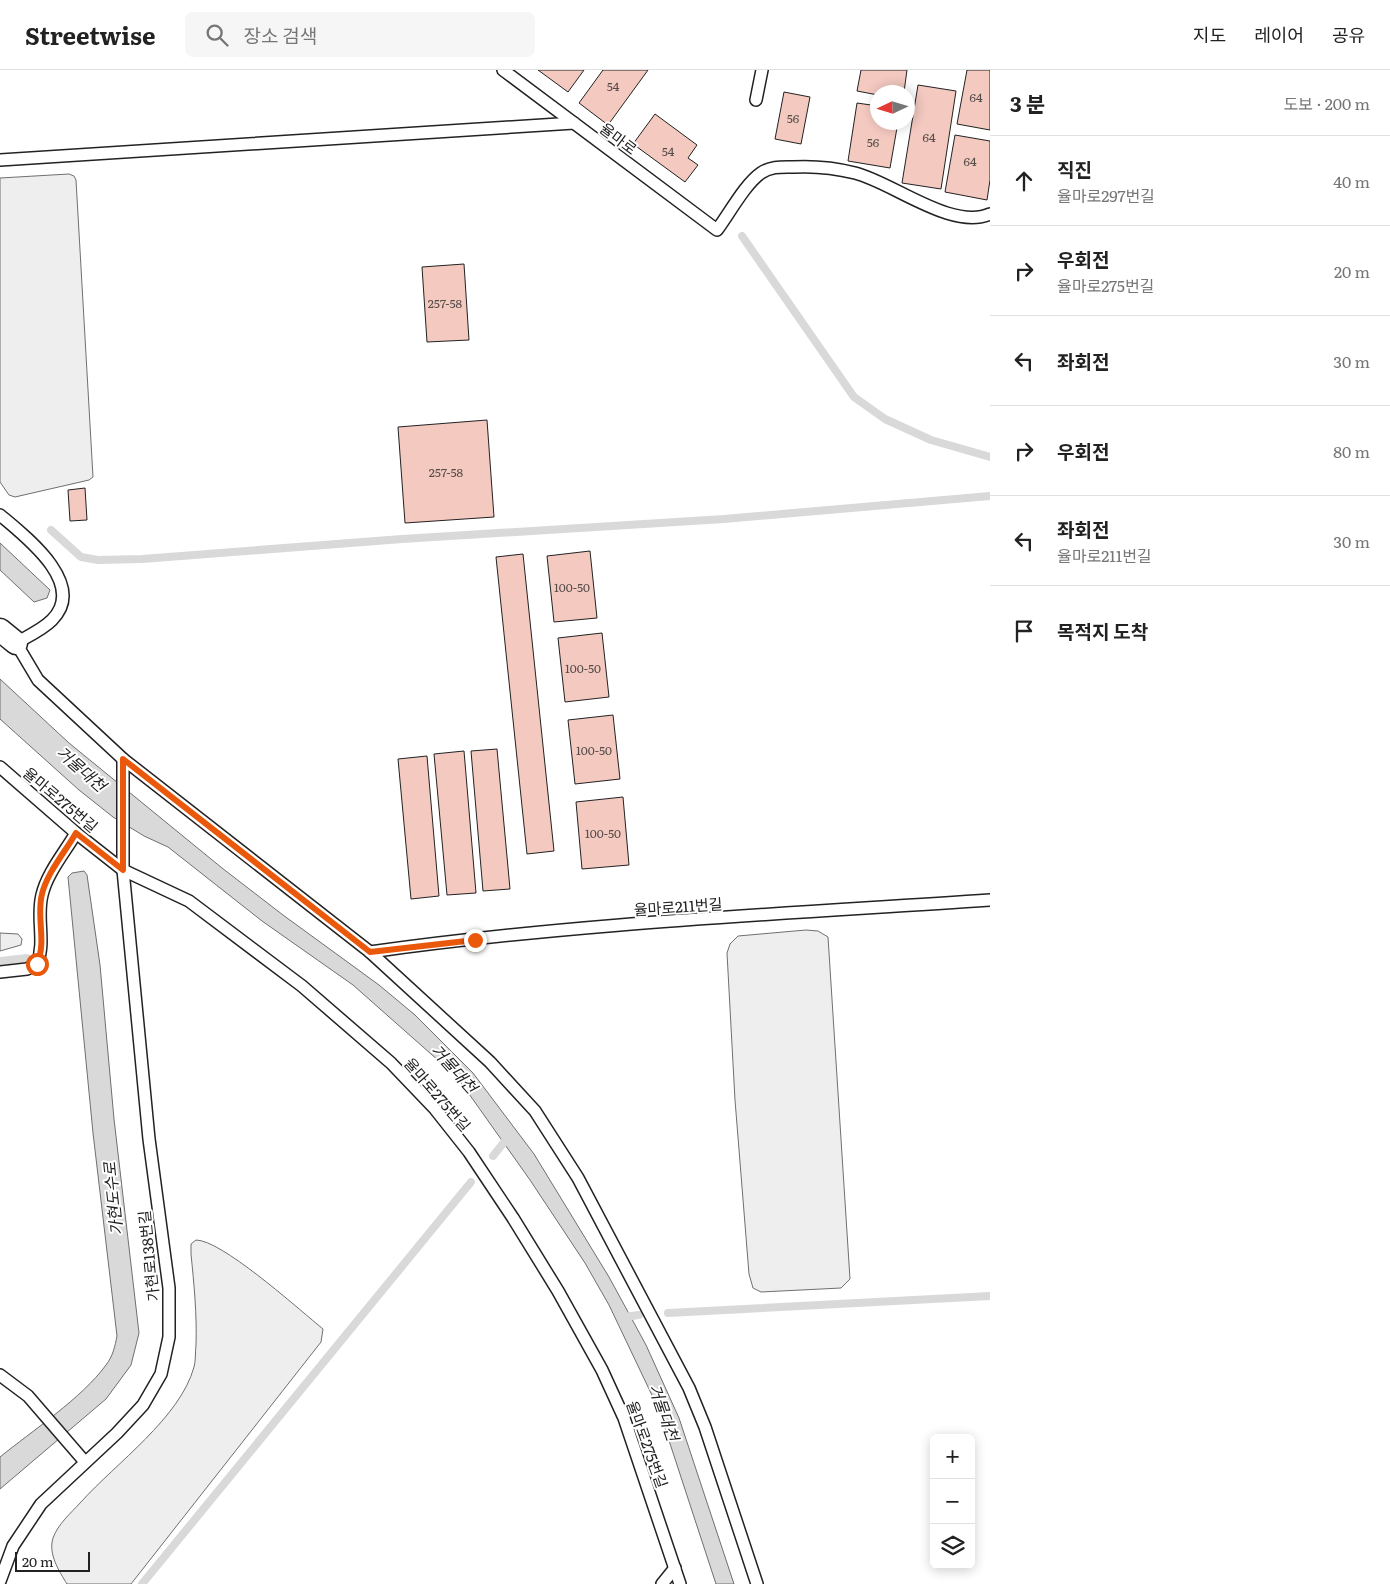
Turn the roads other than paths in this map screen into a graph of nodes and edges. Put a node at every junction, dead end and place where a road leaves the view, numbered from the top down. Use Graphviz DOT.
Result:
graph roads {
  1 [pos="503,70"];
  2 [pos="762,70"];
  3 [pos="756,100"];
  4 [pos="574,123"];
  5 [pos="0,160"];
  6 [pos="990,214"];
  7 [pos="0,515"];
  8 [pos="8,636"];
  9 [pos="123,759"];
  10 [pos="0,767"];
  11 [pos="76,833"];
  12 [pos="123,870"];
  13 [pos="990,900"];
  14 [pos="370,952"];
  15 [pos="0,972"];
  16 [pos="0,1375"];
  17 [pos="81,1457"];
  18 [pos="675,1568"];
  19 [pos="0,1581"];
  20 [pos="662,1584"];
  21 [pos="680,1584"];
  22 [pos="757,1584"];
  1 -- 4 [label="lane, 율마로"];
  2 -- 3 [label="lane"];
  4 -- 5 [label="lane"];
  4 -- 6 [label="lane, 율마로"];
  7 -- 8 [label="lane"];
  8 -- 9 [label="lane"];
  9 -- 12 [label="lane, 가현로138번길"];
  9 -- 14 [label="lane"];
  10 -- 11 [label="lane, 율마로275번길"];
  11 -- 12 [label="lane, 율마로275번길"];
  11 -- 15 [label="lane"];
  12 -- 17 [label="lane, 가현로138번길"];
  12 -- 18 [label="lane, 율마로275번길"];
  13 -- 14 [label="lane, 율마로211번길"];
  14 -- 22 [label="lane"];
  16 -- 17 [label="lane"];
  17 -- 19 [label="lane, 가현로138번길"];
  18 -- 20 [label="lane"];
  18 -- 21 [label="lane, 율마로275번길"];
}
